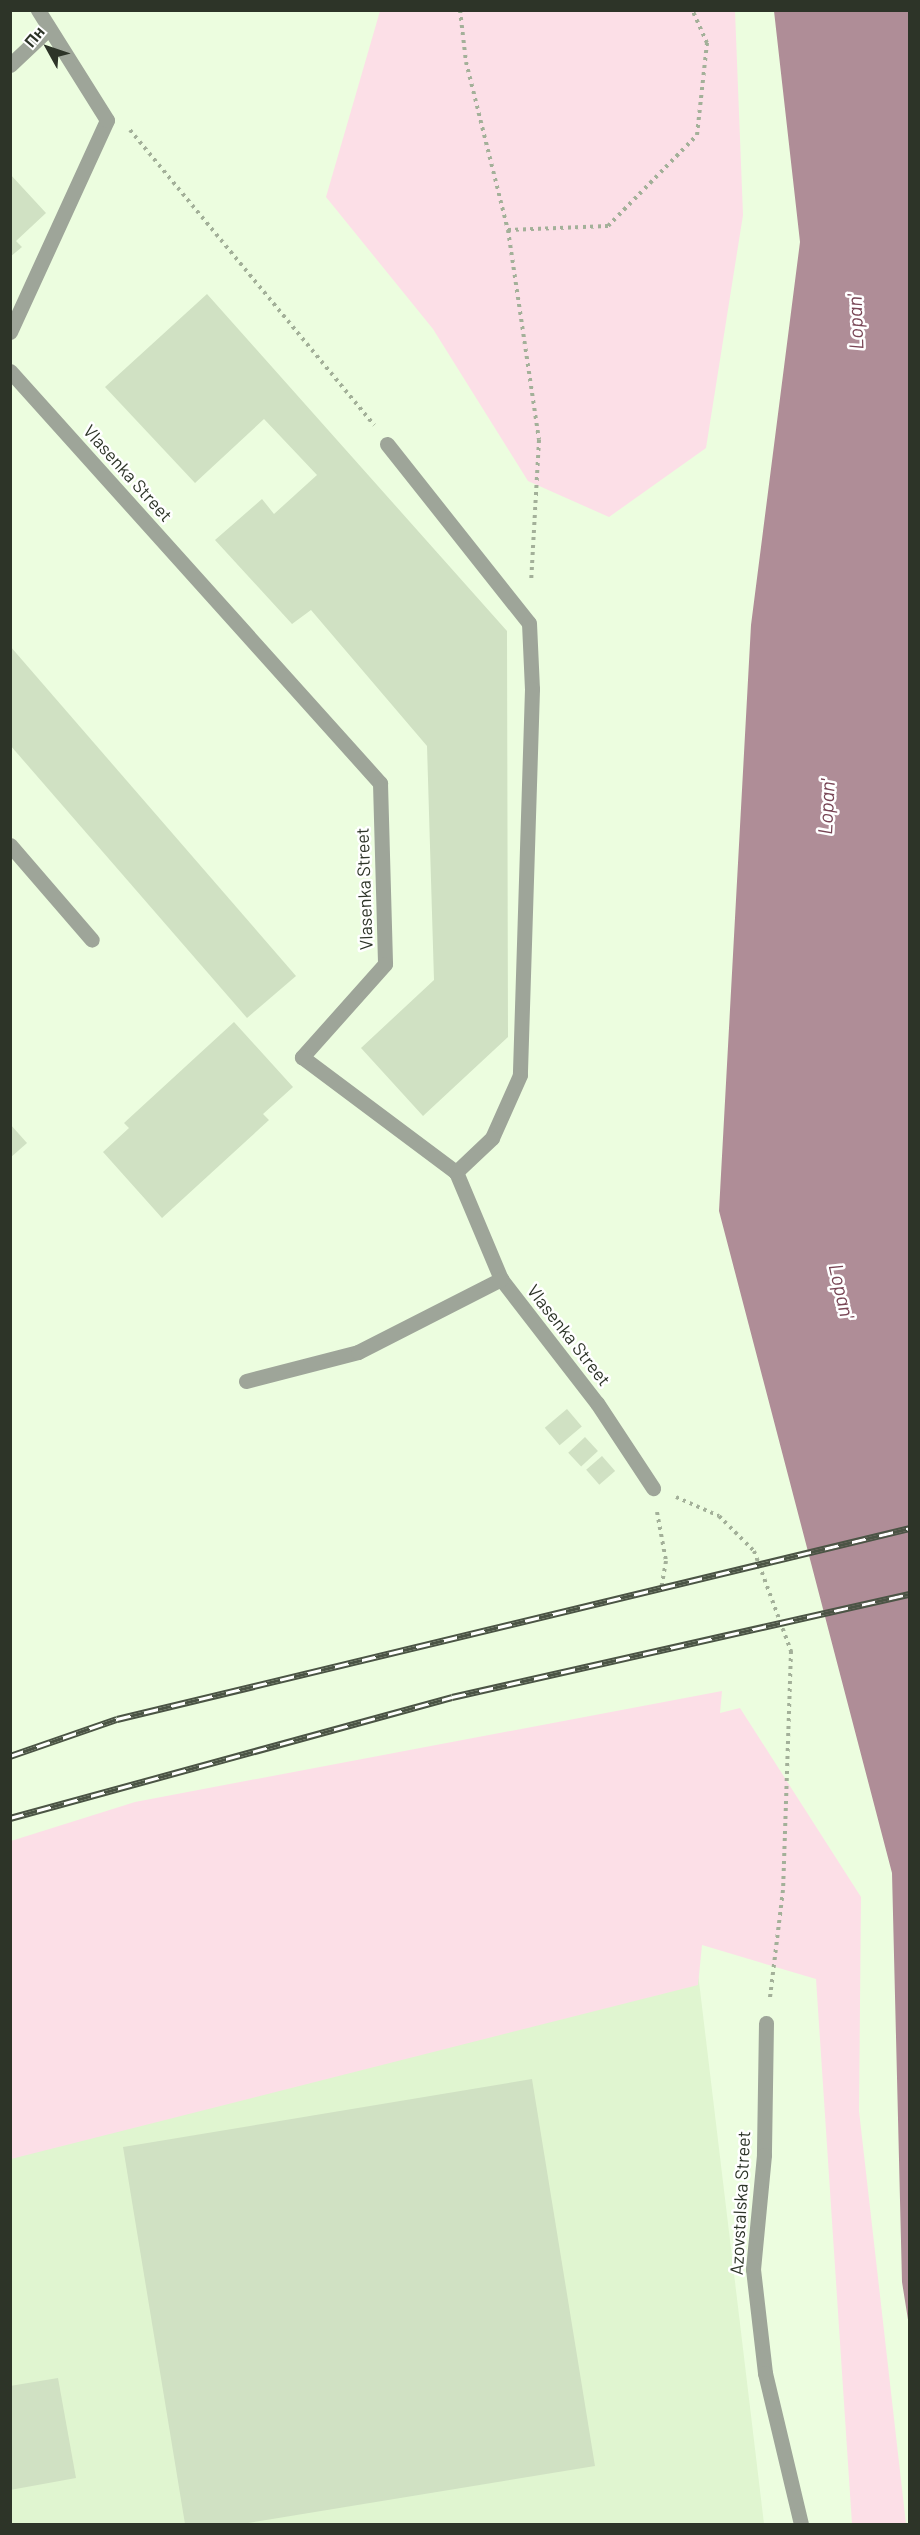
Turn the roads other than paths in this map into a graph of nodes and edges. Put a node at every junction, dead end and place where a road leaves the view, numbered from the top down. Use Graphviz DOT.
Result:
graph roads {
  1 [pos="38,10"];
  2 [pos="47,30"];
  3 [pos="10,65"];
  4 [pos="10,332"];
  5 [pos="10,371"];
  6 [pos="383,438"];
  7 [pos="10,845"];
  8 [pos="92,940"];
  9 [pos="456,1172"];
  10 [pos="501,1279"];
  11 [pos="246,1381"];
  12 [pos="653,1488"];
  13 [pos="766,2023"];
  14 [pos="801,2524"];
  1 -- 2 [label="street"];
  2 -- 3 [label="street"];
  2 -- 4 [label="street"];
  5 -- 9 [label="street, Vlasenka Street"];
  6 -- 9 [label="street"];
  7 -- 8 [label="street"];
  9 -- 10 [label="street, Vlasenka Street"];
  10 -- 11 [label="street"];
  10 -- 12 [label="street, Vlasenka Street"];
  13 -- 14 [label="street, Azovstalska Street"];
}
